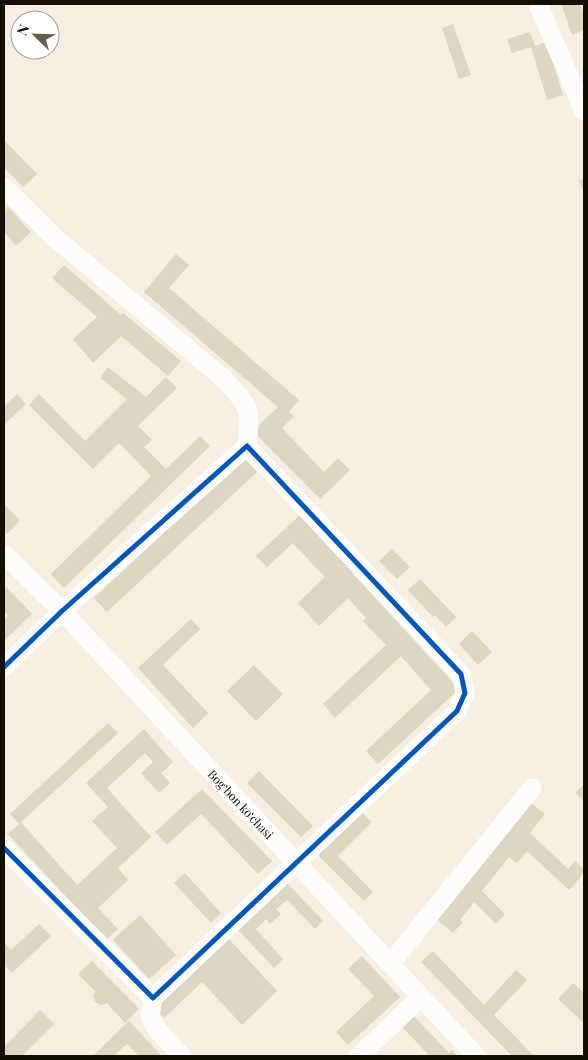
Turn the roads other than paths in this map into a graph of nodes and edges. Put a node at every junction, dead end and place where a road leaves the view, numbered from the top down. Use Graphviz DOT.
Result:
graph roads {
  1 [pos="538,4"];
  2 [pos="584,111"];
  3 [pos="4,188"];
  4 [pos="247,446"];
  5 [pos="4,554"];
  6 [pos="62,611"];
  7 [pos="4,668"];
  8 [pos="532,788"];
  9 [pos="4,848"];
  10 [pos="296,863"];
  11 [pos="390,964"];
  12 [pos="421,997"];
  13 [pos="153,998"];
  14 [pos="182,1056"];
  15 [pos="359,1056"];
  16 [pos="476,1056"];
  1 -- 2 [label="street"];
  3 -- 4 [label="street"];
  4 -- 6 [label="street"];
  4 -- 10 [label="street"];
  5 -- 6 [label="street, Bogʻbon koʻchasi"];
  6 -- 7 [label="street"];
  6 -- 10 [label="street, Bogʻbon koʻchasi"];
  8 -- 11 [label="street"];
  9 -- 13 [label="street"];
  10 -- 11 [label="street, Bogʻbon koʻchasi"];
  10 -- 13 [label="street"];
  11 -- 12 [label="street, Bogʻbon koʻchasi"];
  12 -- 15 [label="street"];
  12 -- 16 [label="street, Bogʻbon koʻchasi"];
  13 -- 14 [label="street"];
}
